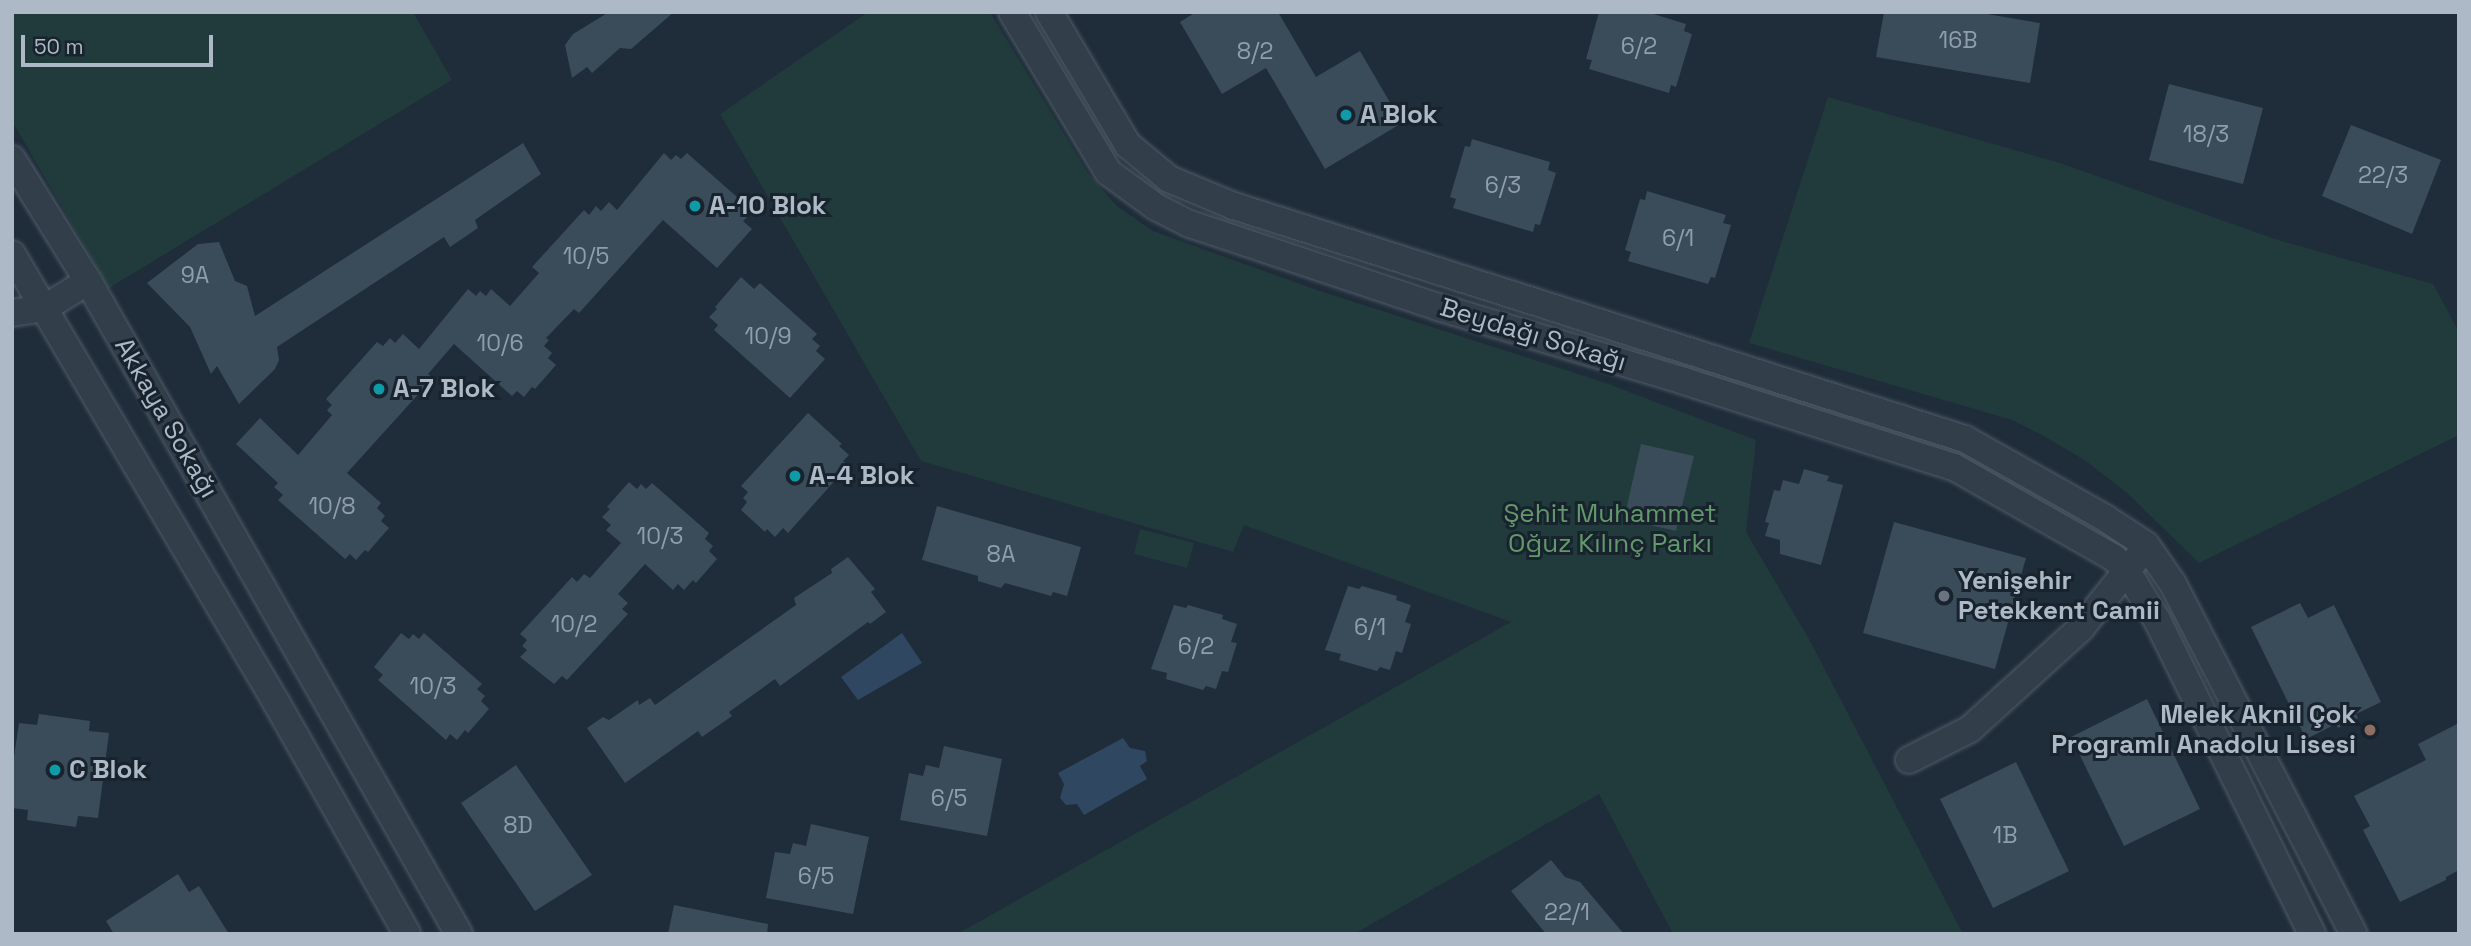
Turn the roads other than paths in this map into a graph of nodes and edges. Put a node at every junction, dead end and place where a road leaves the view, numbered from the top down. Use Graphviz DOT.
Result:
graph roads {
  1 [pos="1012,12"];
  2 [pos="1049,12"];
  3 [pos="12,159"];
  4 [pos="12,254"];
  5 [pos="88,281"];
  6 [pos="45,308"];
  7 [pos="12,313"];
  8 [pos="2146,545"];
  9 [pos="2127,571"];
  10 [pos="315,680"];
  11 [pos="276,702"];
  12 [pos="1909,760"];
  13 [pos="407,934"];
  14 [pos="458,934"];
  15 [pos="2312,934"];
  16 [pos="2354,934"];
  1 -- 9 [label="street, Beydağı Sokağı"];
  2 -- 8 [label="street, Beydağı Sokağı"];
  3 -- 5 [label="street, Akkaya Sokağı"];
  4 -- 6 [label="street, Akkaya Sokağı"];
  5 -- 6 [label="street"];
  5 -- 10 [label="street, Akkaya Sokağı"];
  6 -- 7 [label="street"];
  6 -- 11 [label="street, Akkaya Sokağı"];
  8 -- 9 [label="street"];
  8 -- 16 [label="street, Beydağı Sokağı"];
  9 -- 12 [label="street"];
  9 -- 15 [label="street, Beydağı Sokağı"];
  10 -- 11 [label="street"];
  10 -- 14 [label="street, Akkaya Sokağı"];
  11 -- 13 [label="street, Akkaya Sokağı"];
}
